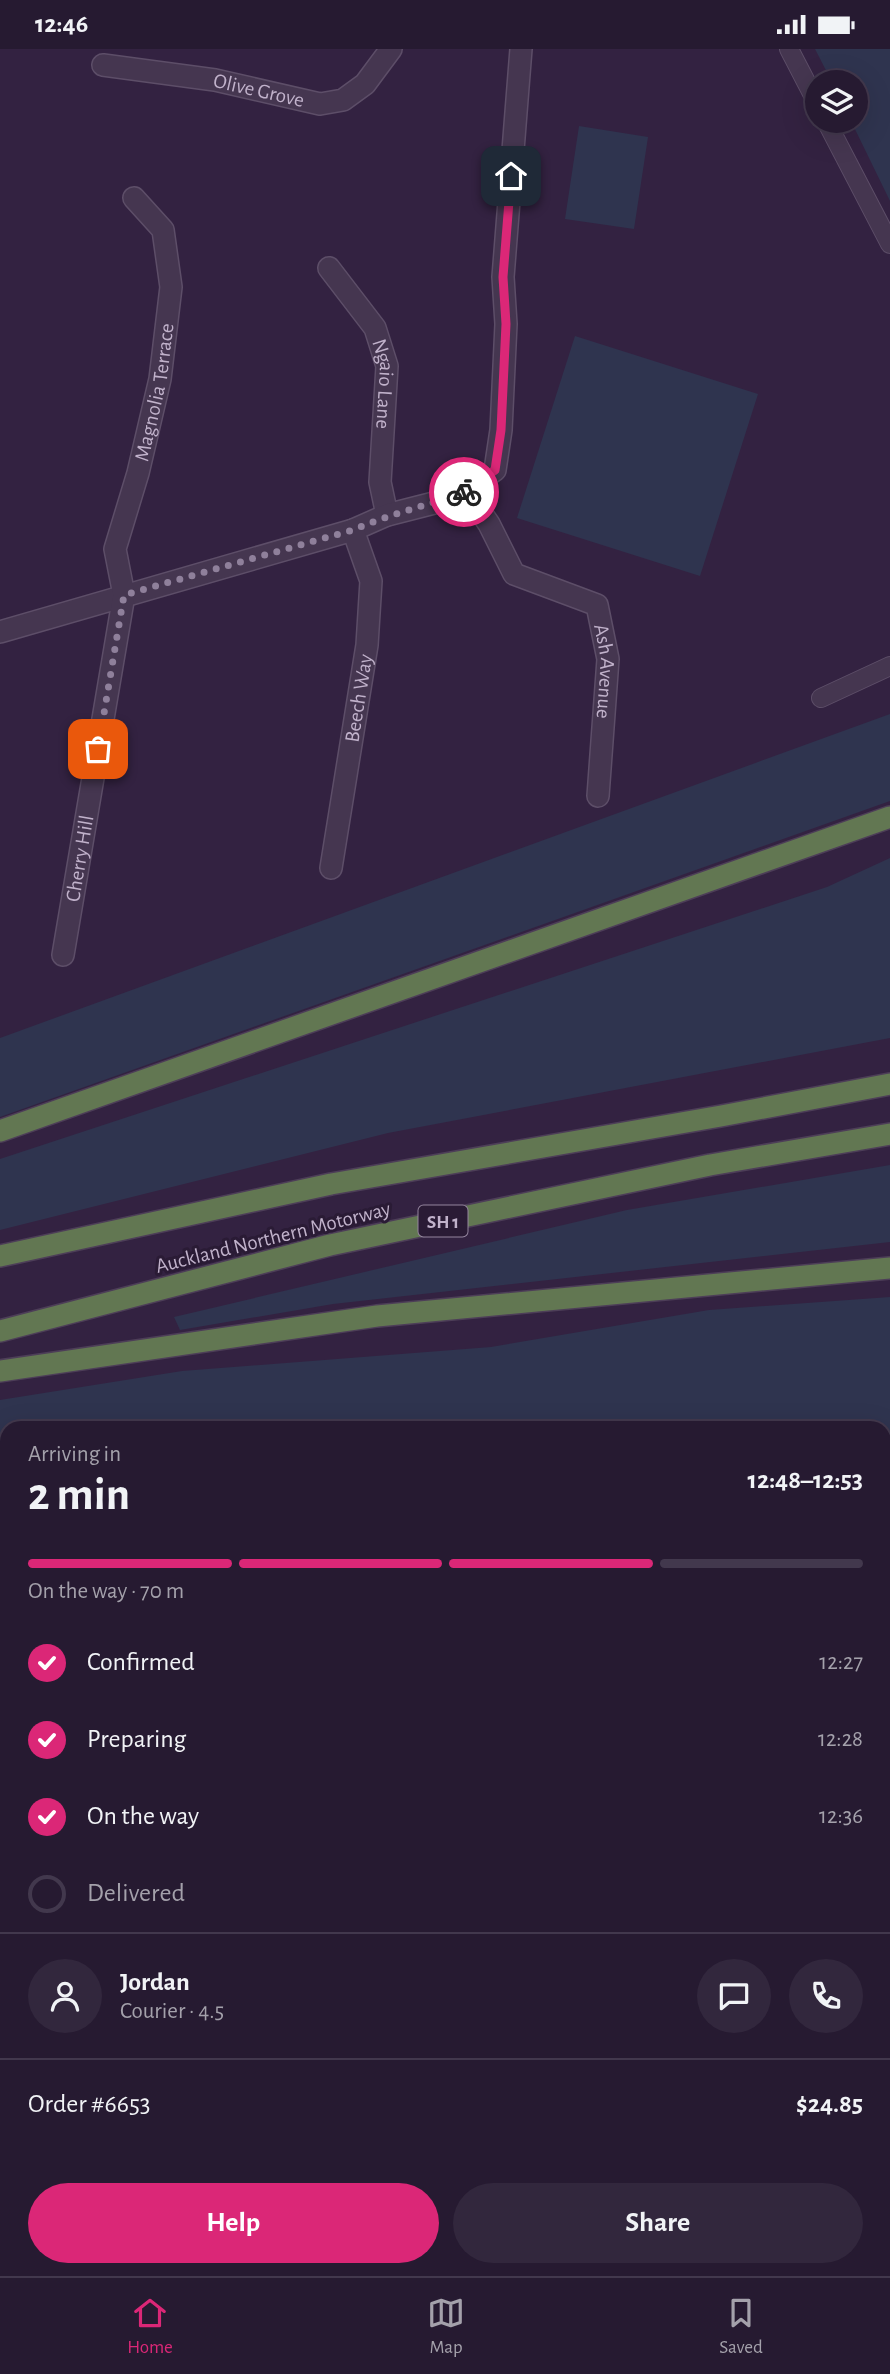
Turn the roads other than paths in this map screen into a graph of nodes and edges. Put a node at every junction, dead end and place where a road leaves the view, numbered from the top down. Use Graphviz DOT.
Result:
graph roads {
  1 [pos="391,49"];
  2 [pos="521,49"];
  3 [pos="789,49"];
  4 [pos="103,65"];
  5 [pos="805,80"];
  6 [pos="832,133"];
  7 [pos="134,198"];
  8 [pos="890,244"];
  9 [pos="329,268"];
  10 [pos="466,491"];
  11 [pos="387,515"];
  12 [pos="353,530"];
  13 [pos="124,595"];
  14 [pos="0,632"];
  15 [pos="890,666"];
  16 [pos="821,698"];
  17 [pos="598,796"];
  18 [pos="890,817"];
  19 [pos="331,868"];
  20 [pos="63,955"];
  21 [pos="890,1084"];
  22 [pos="0,1131"];
  23 [pos="890,1134"];
  24 [pos="0,1256"];
  25 [pos="890,1268"];
  26 [pos="0,1331"];
  27 [pos="0,1371"];
  1 -- 4 [label="street, Olive Grove"];
  2 -- 10 [label="street"];
  3 -- 5 [label="lane"];
  6 -- 8 [label="lane"];
  7 -- 13 [label="street, Magnolia Terrace"];
  9 -- 11 [label="street, Ngaio Lane"];
  10 -- 11 [label="street"];
  10 -- 17 [label="street, Ash Avenue"];
  11 -- 12 [label="street"];
  12 -- 13 [label="street"];
  12 -- 19 [label="street, Beech Way"];
  13 -- 14 [label="street"];
  13 -- 20 [label="street, Cherry Hill"];
  15 -- 16 [label="lane"];
  18 -- 22 [label="highway"];
  21 -- 24 [label="highway, Auckland Northern Motorway"];
  23 -- 26 [label="highway, Auckland Northern Motorway / SH 1"];
  25 -- 27 [label="highway"];
}
